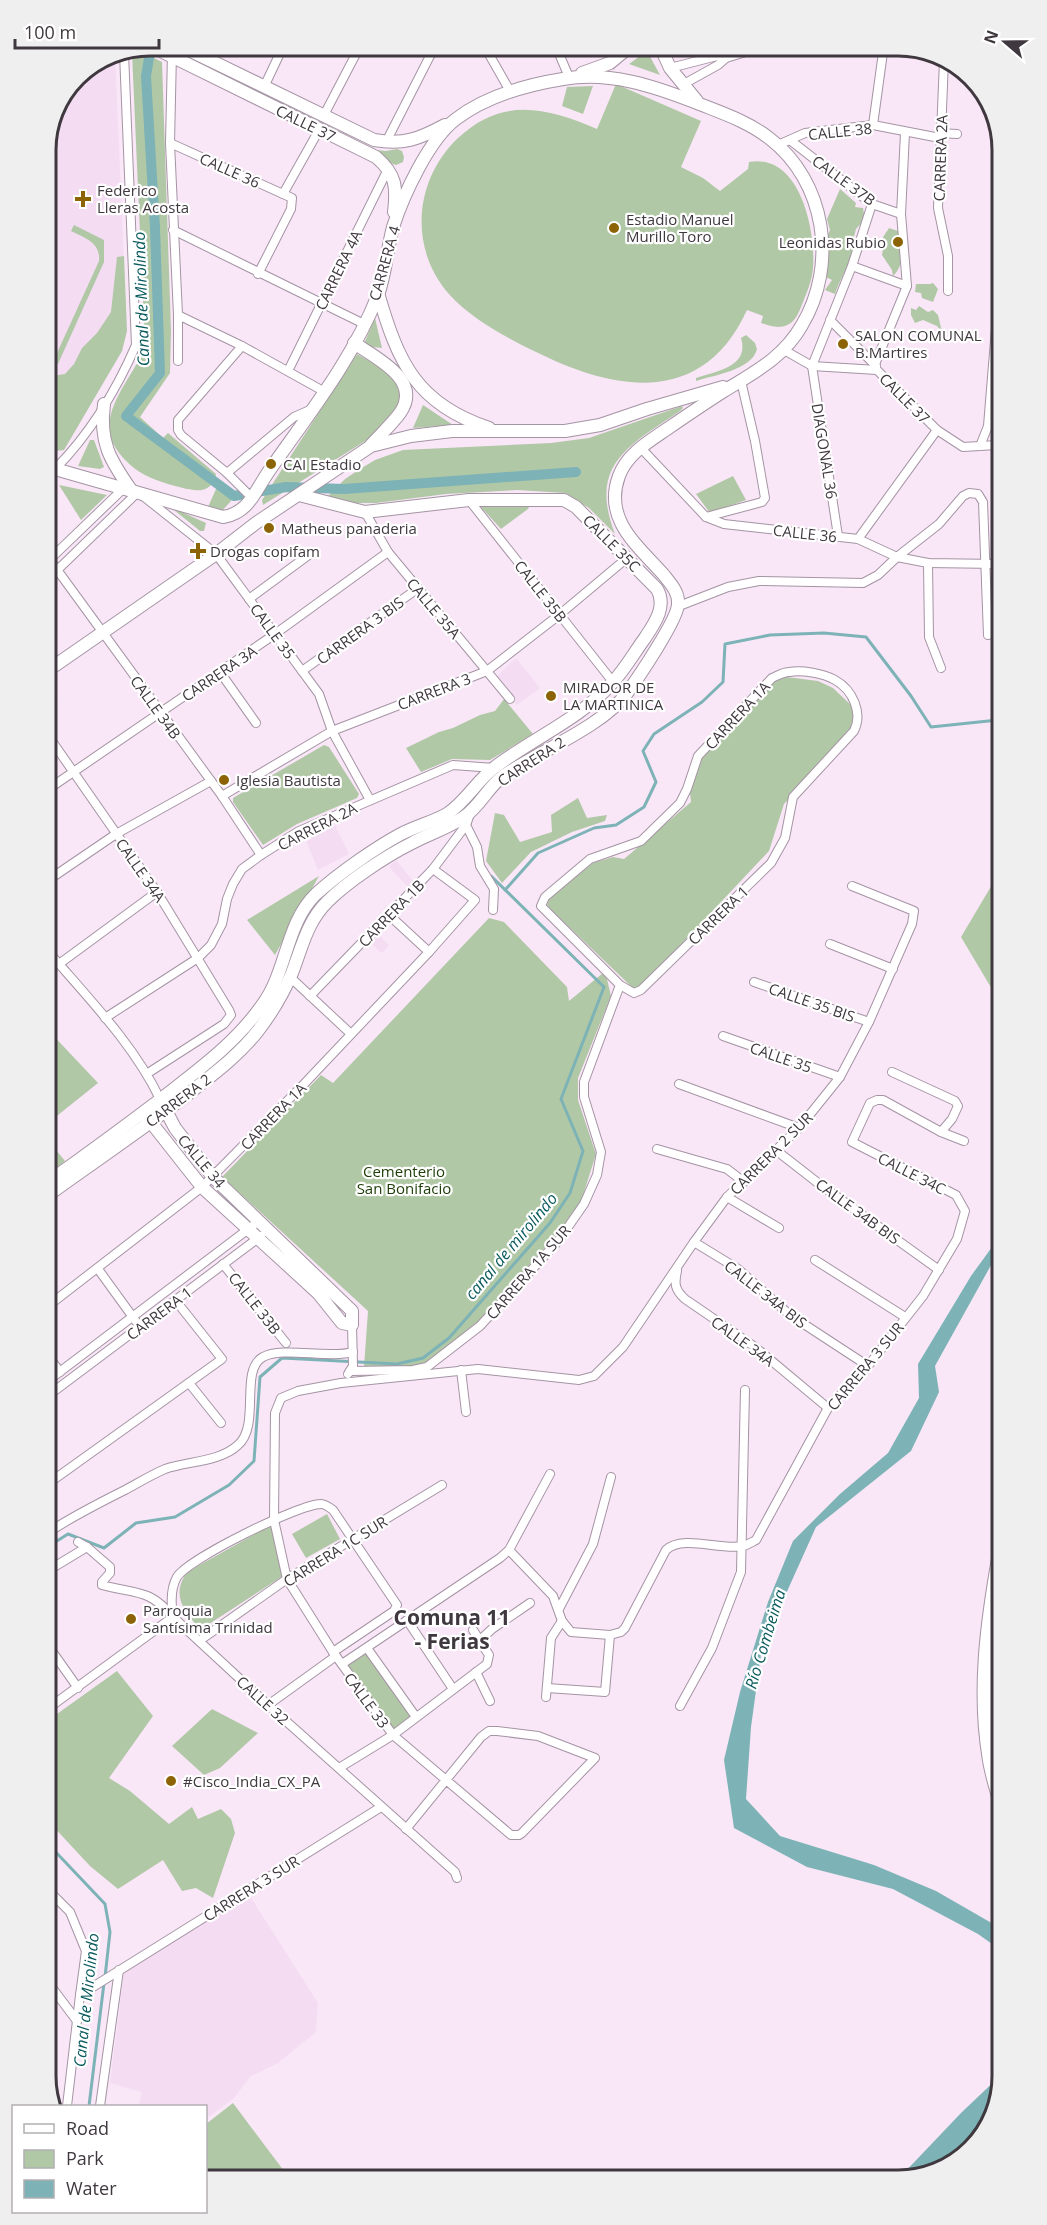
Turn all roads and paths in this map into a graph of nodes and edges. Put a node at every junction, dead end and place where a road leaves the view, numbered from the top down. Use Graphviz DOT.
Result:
graph roads {
  1 [pos="168,56"];
  2 [pos="174,56"];
  3 [pos="201,56"];
  4 [pos="279,56"];
  5 [pos="355,56"];
  6 [pos="430,56"];
  7 [pos="490,56"];
  8 [pos="560,56"];
  9 [pos="618,56"];
  10 [pos="665,56"];
  11 [pos="733,56"];
  12 [pos="882,56"];
  13 [pos="726,58"];
  14 [pos="124,59"];
  15 [pos="944,67"];
  16 [pos="670,68"];
  17 [pos="569,77"];
  18 [pos="682,85"];
  19 [pos="264,87"];
  20 [pos="510,91"];
  21 [pos="700,104"];
  22 [pos="323,117"];
  23 [pos="451,122"];
  24 [pos="873,125"];
  25 [pos="319,130"];
  26 [pos="905,133"];
  27 [pos="957,134"];
  28 [pos="940,135"];
  29 [pos="790,141"];
  30 [pos="386,142"];
  31 [pos="170,143"];
  32 [pos="778,145"];
  33 [pos="388,169"];
  34 [pos="286,195"];
  35 [pos="872,204"];
  36 [pos="901,214"];
  37 [pos="173,230"];
  38 [pos="392,231"];
  39 [pos="852,266"];
  40 [pos="258,274"];
  41 [pos="907,286"];
  42 [pos="948,291"];
  43 [pos="378,293"];
  44 [pos="321,303"];
  45 [pos="178,315"];
  46 [pos="830,320"];
  47 [pos="364,324"];
  48 [pos="354,343"];
  49 [pos="242,346"];
  50 [pos="784,350"];
  51 [pos="178,361"];
  52 [pos="812,366"];
  53 [pos="875,368"];
  54 [pos="288,371"];
  55 [pos="738,383"];
  56 [pos="992,388"];
  57 [pos="325,392"];
  58 [pos="104,404"];
  59 [pos="315,408"];
  60 [pos="937,430"];
  61 [pos="509,432"];
  62 [pos="371,446"];
  63 [pos="988,446"];
  64 [pos="640,447"];
  65 [pos="56,467"];
  66 [pos="56,473"];
  67 [pos="227,473"];
  68 [pos="131,490"];
  69 [pos="303,492"];
  70 [pos="253,496"];
  71 [pos="469,500"];
  72 [pos="614,501"];
  73 [pos="243,509"];
  74 [pos="365,512"];
  75 [pos="706,517"];
  76 [pos="256,523"];
  77 [pos="838,536"];
  78 [pos="858,539"];
  79 [pos="388,552"];
  80 [pos="56,554"];
  81 [pos="216,554"];
  82 [pos="310,554"];
  83 [pos="897,557"];
  84 [pos="627,558"];
  85 [pos="928,563"];
  86 [pos="985,563"];
  87 [pos="992,564"];
  88 [pos="57,570"];
  89 [pos="417,589"];
  90 [pos="657,589"];
  91 [pos="249,599"];
  92 [pos="679,606"];
  93 [pos="559,615"];
  94 [pos="103,632"];
  95 [pos="275,634"];
  96 [pos="987,634"];
  97 [pos="56,665"];
  98 [pos="941,669"];
  99 [pos="487,670"];
  100 [pos="302,671"];
  101 [pos="220,672"];
  102 [pos="788,672"];
  103 [pos="613,682"];
  104 [pos="510,699"];
  105 [pos="160,712"];
  106 [pos="256,723"];
  107 [pos="332,731"];
  108 [pos="56,748"];
  109 [pos="494,768"];
  110 [pos="72,772"];
  111 [pos="211,782"];
  112 [pos="56,784"];
  113 [pos="222,796"];
  114 [pos="370,800"];
  115 [pos="468,819"];
  116 [pos="116,834"];
  117 [pos="261,855"];
  118 [pos="433,869"];
  119 [pos="56,875"];
  120 [pos="852,886"];
  121 [pos="157,892"];
  122 [pos="493,910"];
  123 [pos="389,915"];
  124 [pos="830,944"];
  125 [pos="429,952"];
  126 [pos="198,958"];
  127 [pos="56,960"];
  128 [pos="59,964"];
  129 [pos="893,969"];
  130 [pos="290,977"];
  131 [pos="754,982"];
  132 [pos="620,985"];
  133 [pos="310,996"];
  134 [pos="105,1018"];
  135 [pos="869,1022"];
  136 [pos="351,1034"];
  137 [pos="723,1036"];
  138 [pos="891,1072"];
  139 [pos="148,1073"];
  140 [pos="840,1077"];
  141 [pos="679,1084"];
  142 [pos="160,1099"];
  143 [pos="166,1112"];
  144 [pos="147,1117"];
  145 [pos="799,1128"];
  146 [pos="941,1131"];
  147 [pos="964,1141"];
  148 [pos="657,1149"];
  149 [pos="777,1151"];
  150 [pos="56,1177"];
  151 [pos="213,1177"];
  152 [pos="744,1182"];
  153 [pos="202,1187"];
  154 [pos="56,1189"];
  155 [pos="727,1197"];
  156 [pos="965,1211"];
  157 [pos="254,1225"];
  158 [pos="779,1228"];
  159 [pos="264,1234"];
  160 [pos="694,1242"];
  161 [pos="815,1260"];
  162 [pos="223,1264"];
  163 [pos="678,1266"];
  164 [pos="98,1269"];
  165 [pos="939,1270"];
  166 [pos="56,1300"];
  167 [pos="176,1301"];
  168 [pos="133,1317"];
  169 [pos="905,1317"];
  170 [pos="352,1326"];
  171 [pos="140,1327"];
  172 [pos="286,1343"];
  173 [pos="353,1354"];
  174 [pos="868,1366"];
  175 [pos="56,1367"];
  176 [pos="351,1369"];
  177 [pos="460,1370"];
  178 [pos="60,1372"];
  179 [pos="56,1375"];
  180 [pos="189,1383"];
  181 [pos="341,1383"];
  182 [pos="56,1390"];
  183 [pos="745,1390"];
  184 [pos="828,1408"];
  185 [pos="466,1412"];
  186 [pos="221,1423"];
  187 [pos="550,1474"];
  188 [pos="610,1477"];
  189 [pos="56,1478"];
  190 [pos="442,1485"];
  191 [pos="274,1520"];
  192 [pos="56,1528"];
  193 [pos="352,1540"];
  194 [pos="78,1542"];
  195 [pos="87,1546"];
  196 [pos="742,1546"];
  197 [pos="509,1550"];
  198 [pos="56,1566"];
  199 [pos="287,1580"];
  200 [pos="992,1601"];
  201 [pos="530,1603"];
  202 [pos="559,1609"];
  203 [pos="173,1617"];
  204 [pos="407,1620"];
  205 [pos="562,1621"];
  206 [pos="473,1630"];
  207 [pos="612,1635"];
  208 [pos="199,1641"];
  209 [pos="479,1641"];
  210 [pos="367,1648"];
  211 [pos="335,1654"];
  212 [pos="56,1657"];
  213 [pos="342,1664"];
  214 [pos="476,1672"];
  215 [pos="78,1688"];
  216 [pos="453,1689"];
  217 [pos="490,1701"];
  218 [pos="56,1703"];
  219 [pos="268,1705"];
  220 [pos="680,1706"];
  221 [pos="416,1717"];
  222 [pos="393,1735"];
  223 [pos="992,1766"];
  224 [pos="339,1768"];
  225 [pos="446,1780"];
  226 [pos="381,1807"];
  227 [pos="406,1829"];
  228 [pos="457,1878"];
  229 [pos="56,1898"];
  230 [pos="116,1972"];
  231 [pos="56,1993"];
  232 [pos="80,1995"];
  233 [pos="76,2021"];
  234 [pos="67,2105"];
  235 [pos="100,2105"];
  1 -- 31 [label="street"];
  2 -- 25 [label="main road, CALLE 37"];
  3 -- 19 [label="main road, CALLE 37"];
  4 -- 19 [label="street"];
  5 -- 22 [label="street"];
  6 -- 30 [label="street"];
  7 -- 20 [label="street"];
  8 -- 17 [label="street"];
  9 -- 17 [label="main road, CARRERA 4"];
  10 -- 16 [label="main road, CARRERA 4"];
  11 -- 13 [label="street"];
  12 -- 24 [label="street"];
  13 -- 16 [label="street"];
  13 -- 18 [label="street"];
  14 -- 58 [label="street"];
  15 -- 28 [label="street, CARRERA 2A"];
  16 -- 18 [label="main road, CARRERA 4"];
  17 -- 20 [label="main road, CARRERA 4"];
  17 -- 21 [label="main road, CARRERA 4"];
  18 -- 21 [label="main road, CARRERA 4"];
  19 -- 22 [label="main road, CALLE 37"];
  20 -- 23 [label="main road, CARRERA 4"];
  21 -- 32 [label="main road, CARRERA 4"];
  22 -- 30 [label="main road, CALLE 37"];
  23 -- 30 [label="main road, CALLE 37"];
  23 -- 38 [label="main road, CARRERA 4"];
  24 -- 26 [label="street, CALLE 38"];
  24 -- 29 [label="street, CALLE 38"];
  25 -- 33 [label="main road, CALLE 37"];
  25 -- 34 [label="street"];
  26 -- 28 [label="street, CALLE 38"];
  26 -- 36 [label="street"];
  27 -- 28 [label="street, CALLE 38"];
  28 -- 42 [label="street, CARRERA 2A"];
  29 -- 32 [label="street, CALLE 38"];
  29 -- 35 [label="street, CALLE 37B"];
  31 -- 34 [label="street, CALLE 36"];
  31 -- 37 [label="street"];
  32 -- 50 [label="main road, CARRERA 4"];
  33 -- 38 [label="main road"];
  33 -- 44 [label="street, CARRERA 4A"];
  34 -- 40 [label="street"];
  35 -- 36 [label="street, CALLE 37B"];
  35 -- 39 [label="street"];
  36 -- 41 [label="street"];
  37 -- 40 [label="street"];
  37 -- 45 [label="street"];
  38 -- 43 [label="main road, CARRERA 4"];
  39 -- 41 [label="street"];
  39 -- 46 [label="street"];
  40 -- 44 [label="street"];
  41 -- 53 [label="street"];
  43 -- 47 [label="main road, CARRERA 4"];
  43 -- 61 [label="main road"];
  44 -- 47 [label="street"];
  44 -- 54 [label="street, CARRERA 4A"];
  45 -- 49 [label="street"];
  45 -- 51 [label="street"];
  46 -- 52 [label="street"];
  46 -- 53 [label="street"];
  47 -- 48 [label="main road, CARRERA 4"];
  48 -- 57 [label="main road, CARRERA 4"];
  48 -- 62 [label="main road"];
  49 -- 54 [label="street"];
  49 -- 67 [label="street"];
  50 -- 52 [label="street, CALLE 37"];
  50 -- 55 [label="main road, CARRERA 4"];
  52 -- 53 [label="street, CALLE 37"];
  52 -- 77 [label="street, DIAGONAL 36"];
  53 -- 60 [label="street, CALLE 37"];
  54 -- 57 [label="street"];
  55 -- 61 [label="main road, CARRERA 4"];
  55 -- 64 [label="main road, CARRERA 4"];
  55 -- 75 [label="street"];
  56 -- 63 [label="street"];
  57 -- 59 [label="main road, CARRERA 4"];
  58 -- 65 [label="street"];
  58 -- 68 [label="main road"];
  59 -- 67 [label="street"];
  59 -- 70 [label="main road, CARRERA 4"];
  60 -- 63 [label="street, CALLE 37"];
  60 -- 78 [label="street"];
  61 -- 62 [label="main road, CARRERA 4"];
  62 -- 69 [label="main road, CARRERA 4"];
  64 -- 72 [label="main road, CARRERA 4"];
  64 -- 75 [label="street"];
  66 -- 68 [label="main road, CALLE 35"];
  67 -- 70 [label="street"];
  68 -- 73 [label="main road, CALLE 35"];
  68 -- 80 [label="street"];
  68 -- 81 [label="street, CALLE 35"];
  68 -- 88 [label="street"];
  69 -- 74 [label="main road"];
  69 -- 76 [label="main road, CARRERA 4"];
  70 -- 73 [label="main road, CARRERA 4"];
  71 -- 74 [label="main road"];
  71 -- 84 [label="main road, CALLE 35C"];
  71 -- 93 [label="street, CALLE 35B"];
  72 -- 92 [label="main road, CALLE 35C"];
  73 -- 76 [label="main road"];
  74 -- 79 [label="street, CALLE 35A"];
  75 -- 77 [label="street, CALLE 36"];
  76 -- 81 [label="main road, CARRERA 4"];
  77 -- 78 [label="street, CALLE 36"];
  78 -- 83 [label="street, CALLE 36"];
  79 -- 89 [label="street, CALLE 35A"];
  79 -- 95 [label="street, CARRERA 3A"];
  81 -- 91 [label="street, CALLE 35"];
  81 -- 94 [label="main road, CARRERA 4"];
  82 -- 91 [label="street"];
  83 -- 85 [label="street, CALLE 36"];
  83 -- 86 [label="street"];
  83 -- 92 [label="street"];
  84 -- 90 [label="main road, CALLE 35C"];
  84 -- 93 [label="street, CARRERA 3"];
  85 -- 86 [label="street, CALLE 36"];
  85 -- 98 [label="street"];
  86 -- 87 [label="street, CALLE 36"];
  86 -- 96 [label="street"];
  88 -- 94 [label="street, CALLE 34B"];
  89 -- 99 [label="street, CALLE 35A"];
  89 -- 100 [label="street, CARRERA 3 BIS"];
  90 -- 103 [label="main road, CARRERA 2"];
  91 -- 95 [label="street, CALLE 35"];
  92 -- 115 [label="main road, CARRERA 2"];
  93 -- 99 [label="street, CARRERA 3"];
  93 -- 103 [label="street, CALLE 35B"];
  94 -- 97 [label="main road, CARRERA 4"];
  94 -- 105 [label="street, CALLE 34B"];
  95 -- 100 [label="street, CALLE 35"];
  95 -- 101 [label="street, CARRERA 3A"];
  99 -- 104 [label="street, CALLE 35A"];
  99 -- 107 [label="street, CARRERA 3"];
  100 -- 107 [label="street, CALLE 35"];
  101 -- 105 [label="street, CARRERA 3A"];
  101 -- 106 [label="street"];
  102 -- 132 [label="street, CARRERA 1A"];
  102 -- 132 [label="street, CARRERA 1"];
  103 -- 109 [label="main road, CARRERA 2"];
  105 -- 110 [label="street, CARRERA 3A"];
  105 -- 111 [label="street, CALLE 34B"];
  107 -- 113 [label="street, CARRERA 3"];
  107 -- 114 [label="street, CALLE 35"];
  108 -- 110 [label="street, CALLE 34A"];
  109 -- 114 [label="street, CARRERA 2A"];
  109 -- 142 [label="main road, CARRERA 2"];
  110 -- 112 [label="street, CARRERA 3A"];
  110 -- 116 [label="street, CALLE 34A"];
  111 -- 113 [label="street, CALLE 34B"];
  111 -- 116 [label="street"];
  113 -- 117 [label="street, CALLE 34B"];
  114 -- 117 [label="street, CARRERA 2A"];
  115 -- 118 [label="street, CARRERA 1B"];
  115 -- 122 [label="street"];
  115 -- 130 [label="main road, CARRERA 2"];
  116 -- 119 [label="street"];
  116 -- 121 [label="street, CALLE 34A"];
  117 -- 126 [label="street, CARRERA 2A"];
  118 -- 123 [label="street, CARRERA 1B"];
  118 -- 125 [label="street, CARRERA 1A"];
  120 -- 129 [label="street, CARRERA 2 SUR"];
  121 -- 126 [label="street, CALLE 34A"];
  121 -- 128 [label="street"];
  123 -- 125 [label="street"];
  123 -- 133 [label="street, CARRERA 1B"];
  124 -- 129 [label="street"];
  125 -- 136 [label="street, CARRERA 1A"];
  126 -- 134 [label="street, CARRERA 2A"];
  126 -- 139 [label="street, CALLE 34A"];
  127 -- 128 [label="street, CALLE 34"];
  128 -- 134 [label="street, CALLE 34"];
  129 -- 135 [label="street, CARRERA 2 SUR"];
  130 -- 133 [label="street"];
  130 -- 143 [label="main road, CARRERA 2"];
  131 -- 135 [label="street, CALLE 35 BIS"];
  132 -- 176 [label="street, CARRERA 1A SUR"];
  133 -- 136 [label="street"];
  134 -- 139 [label="street, CALLE 34"];
  135 -- 140 [label="street, CARRERA 2 SUR"];
  136 -- 151 [label="street, CARRERA 1A"];
  137 -- 140 [label="street, CALLE 35"];
  138 -- 146 [label="street"];
  139 -- 142 [label="street, CALLE 34"];
  140 -- 145 [label="street, CARRERA 2 SUR"];
  141 -- 145 [label="street"];
  142 -- 143 [label="main road, CALLE 34"];
  142 -- 144 [label="main road, CARRERA 2"];
  143 -- 144 [label="main road, CARRERA 2"];
  143 -- 151 [label="main road, CALLE 34"];
  144 -- 150 [label="main road, CARRERA 2"];
  144 -- 153 [label="main road, CALLE 34"];
  144 -- 154 [label="main road, CARRERA 2"];
  145 -- 149 [label="street, CARRERA 2 SUR"];
  146 -- 147 [label="street"];
  146 -- 156 [label="street, CALLE 34C"];
  148 -- 152 [label="street"];
  149 -- 152 [label="street, CARRERA 2 SUR"];
  149 -- 165 [label="street, CALLE 34B BIS"];
  151 -- 153 [label="street, CARRERA 1A"];
  151 -- 157 [label="main road, CALLE 34"];
  152 -- 155 [label="street, CARRERA 2 SUR"];
  153 -- 157 [label="main road, CALLE 34"];
  153 -- 164 [label="street, CARRERA 1A"];
  155 -- 158 [label="street"];
  155 -- 160 [label="street, CARRERA 2 SUR"];
  156 -- 165 [label="street, CARRERA 3 SUR"];
  157 -- 159 [label="main road, CALLE 34"];
  157 -- 168 [label="street, CARRERA 1"];
  159 -- 162 [label="street, CARRERA 1"];
  159 -- 170 [label="main road, CALLE 34"];
  160 -- 163 [label="street, CARRERA 2 SUR"];
  160 -- 174 [label="street, CALLE 34A BIS"];
  161 -- 169 [label="street"];
  162 -- 167 [label="street, CARRERA 1"];
  162 -- 172 [label="street, CALLE 33B"];
  163 -- 177 [label="street, CARRERA 2 SUR"];
  163 -- 184 [label="street, CALLE 34A"];
  164 -- 166 [label="street, CARRERA 1A"];
  164 -- 168 [label="street"];
  165 -- 169 [label="street, CARRERA 3 SUR"];
  167 -- 171 [label="street, CARRERA 1"];
  167 -- 180 [label="street"];
  168 -- 171 [label="street"];
  168 -- 178 [label="street, CARRERA 1"];
  169 -- 174 [label="street, CARRERA 3 SUR"];
  170 -- 173 [label="street, CALLE 34"];
  171 -- 182 [label="street, CARRERA 1"];
  173 -- 176 [label="street, CALLE 34"];
  173 -- 192 [label="street"];
  174 -- 184 [label="street, CARRERA 3 SUR"];
  175 -- 178 [label="street"];
  176 -- 181 [label="street"];
  177 -- 181 [label="street"];
  177 -- 185 [label="street"];
  178 -- 179 [label="street, CARRERA 1"];
  180 -- 186 [label="street"];
  180 -- 189 [label="street"];
  181 -- 191 [label="street, CALLE 33"];
  183 -- 196 [label="street"];
  184 -- 196 [label="street, CARRERA 3 SUR"];
  187 -- 197 [label="street"];
  188 -- 202 [label="street"];
  190 -- 193 [label="street, CARRERA 1C SUR"];
  191 -- 193 [label="street"];
  191 -- 199 [label="street, CALLE 33"];
  191 -- 203 [label="street"];
  193 -- 199 [label="street, CARRERA 1C SUR"];
  193 -- 211 [label="street"];
  194 -- 195 [label="street, CALLE 32"];
  195 -- 198 [label="street"];
  195 -- 203 [label="street, CALLE 32"];
  196 -- 207 [label="street"];
  196 -- 220 [label="street"];
  197 -- 202 [label="street"];
  197 -- 204 [label="street"];
  199 -- 208 [label="street, CARRERA 1C SUR"];
  199 -- 211 [label="street, CALLE 33"];
  200 -- 223 [label="highway"];
  201 -- 209 [label="street"];
  202 -- 205 [label="street"];
  203 -- 208 [label="street, CALLE 32"];
  203 -- 215 [label="street"];
  204 -- 210 [label="street"];
  204 -- 216 [label="street"];
  205 -- 207 [label="street"];
  205 -- 207 [label="street"];
  206 -- 209 [label="street"];
  208 -- 219 [label="street, CALLE 32"];
  209 -- 214 [label="street"];
  210 -- 213 [label="street"];
  210 -- 221 [label="street"];
  211 -- 213 [label="street, CALLE 33"];
  211 -- 219 [label="street"];
  212 -- 215 [label="street"];
  213 -- 222 [label="street, CALLE 33"];
  214 -- 216 [label="street"];
  214 -- 217 [label="street"];
  215 -- 218 [label="street"];
  216 -- 221 [label="street"];
  219 -- 224 [label="street, CALLE 32"];
  221 -- 222 [label="street"];
  222 -- 224 [label="street"];
  222 -- 225 [label="street, CALLE 33"];
  224 -- 226 [label="street, CALLE 32"];
  225 -- 225 [label="street, CALLE 33"];
  225 -- 227 [label="street"];
  226 -- 227 [label="street, CALLE 32"];
  226 -- 230 [label="street, CARRERA 3 SUR"];
  227 -- 228 [label="street, CALLE 32"];
  229 -- 232 [label="street"];
  230 -- 232 [label="street, CARRERA 3 SUR"];
  230 -- 235 [label="street"];
  231 -- 233 [label="street"];
  232 -- 233 [label="street"];
  233 -- 234 [label="street"];
}
